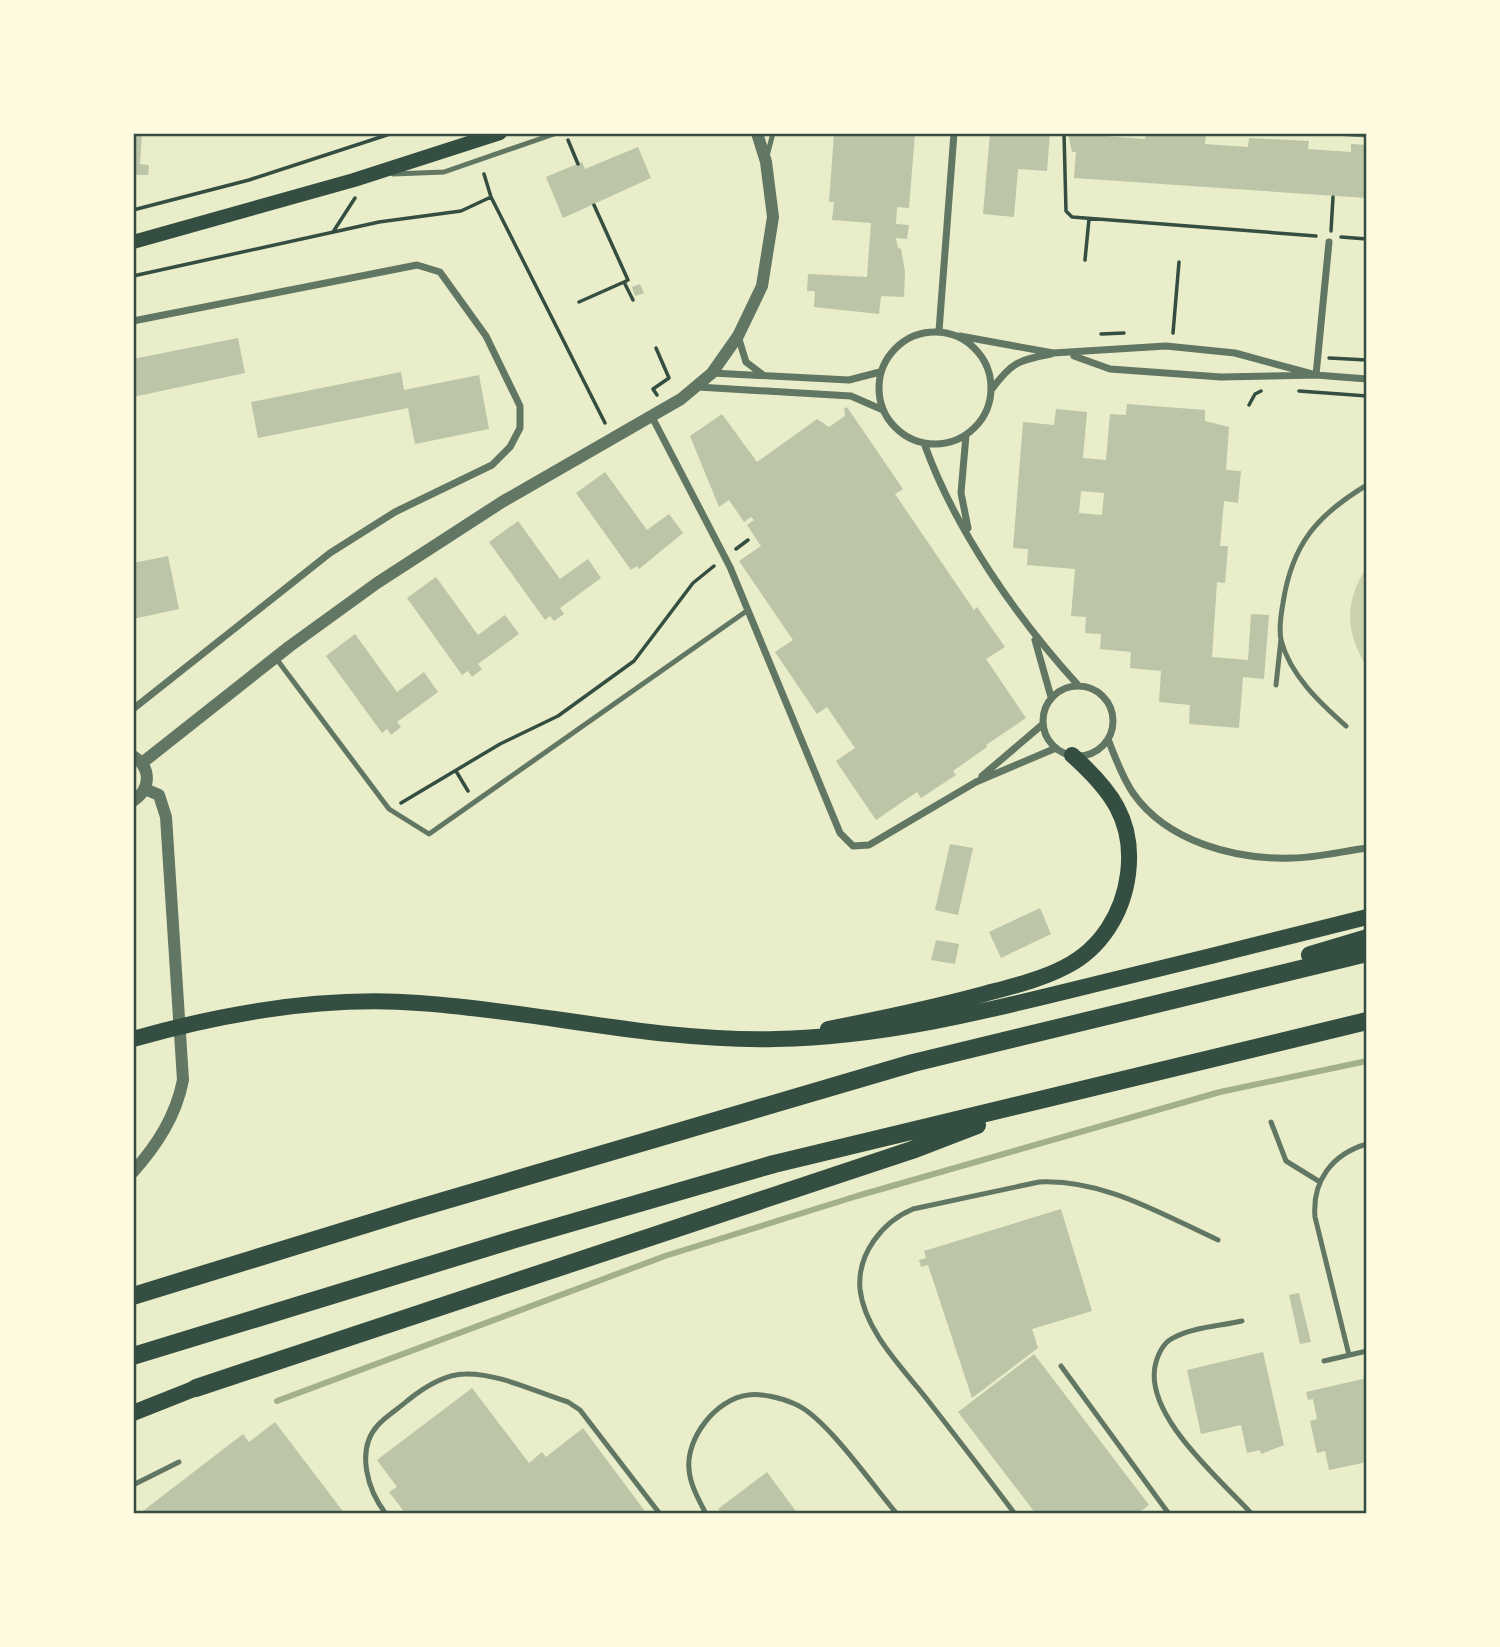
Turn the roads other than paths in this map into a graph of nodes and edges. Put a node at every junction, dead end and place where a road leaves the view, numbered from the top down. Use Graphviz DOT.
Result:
graph roads {
  1 [pos="500,133"];
  2 [pos="557,133"];
  3 [pos="757,133"];
  4 [pos="773,133"];
  5 [pos="954,133"];
  6 [pos="1334,133"];
  7 [pos="1367,135"];
  8 [pos="766,162"];
  9 [pos="372,174"];
  10 [pos="1330,240"];
  11 [pos="133,242"];
  12 [pos="133,321"];
  13 [pos="939,331"];
  14 [pos="738,336"];
  15 [pos="960,336"];
  16 [pos="1053,354"];
  17 [pos="1070,354"];
  18 [pos="880,372"];
  19 [pos="712,373"];
  20 [pos="762,375"];
  21 [pos="1316,375"];
  22 [pos="1367,379"];
  23 [pos="697,387"];
  24 [pos="992,389"];
  25 [pos="883,410"];
  26 [pos="652,417"];
  27 [pos="966,435"];
  28 [pos="924,443"];
  29 [pos="1367,485"];
  30 [pos="970,536"];
  31 [pos="748,610"];
  32 [pos="1034,636"];
  33 [pos="1281,639"];
  34 [pos="275,657"];
  35 [pos="1078,685"];
  36 [pos="1276,685"];
  37 [pos="1051,697"];
  38 [pos="133,709"];
  39 [pos="1043,724"];
  40 [pos="1346,726"];
  41 [pos="1108,739"];
  42 [pos="1056,748"];
  43 [pos="1072,755"];
  44 [pos="138,760"];
  45 [pos="976,782"];
  46 [pos="145,789"];
  47 [pos="133,801"];
  48 [pos="1367,848"];
  49 [pos="1367,917"];
  50 [pos="1367,938"];
  51 [pos="1367,953"];
  52 [pos="1121,1010"];
  53 [pos="1367,1021"];
  54 [pos="133,1039"];
  55 [pos="776,1039"];
  56 [pos="1046,1099"];
  57 [pos="1271,1122"];
  58 [pos="1367,1144"];
  59 [pos="133,1172"];
  60 [pos="1320,1182"];
  61 [pos="1218,1240"];
  62 [pos="133,1296"];
  63 [pos="1242,1321"];
  64 [pos="1367,1352"];
  65 [pos="1349,1355"];
  66 [pos="133,1356"];
  67 [pos="1324,1360"];
  68 [pos="1060,1366"];
  69 [pos="196,1388"];
  70 [pos="133,1407"];
  71 [pos="133,1413"];
  72 [pos="179,1462"];
  73 [pos="133,1485"];
  74 [pos="386,1514"];
  75 [pos="660,1514"];
  76 [pos="706,1514"];
  77 [pos="897,1514"];
  78 [pos="1015,1514"];
  79 [pos="1169,1514"];
  80 [pos="1252,1514"];
  1 -- 9 [label="main road"];
  2 -- 9 [label="lane"];
  3 -- 8 [label="street"];
  4 -- 8 [label="lane"];
  5 -- 13 [label="street"];
  6 -- 7 [label="lane"];
  8 -- 14 [label="street"];
  9 -- 11 [label="main road"];
  10 -- 21 [label="street"];
  12 -- 38 [label="street"];
  13 -- 15 [label="street"];
  13 -- 18 [label="street"];
  14 -- 19 [label="street"];
  14 -- 20 [label="street"];
  15 -- 16 [label="street"];
  15 -- 24 [label="street"];
  16 -- 17 [label="street"];
  16 -- 24 [label="street"];
  17 -- 21 [label="street"];
  17 -- 21 [label="street"];
  18 -- 20 [label="street"];
  18 -- 25 [label="street"];
  19 -- 20 [label="street"];
  19 -- 23 [label="street"];
  21 -- 22 [label="street"];
  23 -- 25 [label="street"];
  23 -- 26 [label="street"];
  24 -- 27 [label="street"];
  25 -- 28 [label="street"];
  26 -- 31 [label="street"];
  26 -- 34 [label="street"];
  27 -- 28 [label="street"];
  27 -- 30 [label="street"];
  28 -- 30 [label="street"];
  29 -- 33 [label="lane"];
  30 -- 32 [label="street"];
  31 -- 34 [label="lane"];
  31 -- 45 [label="street"];
  32 -- 35 [label="street"];
  32 -- 37 [label="street"];
  33 -- 36 [label="lane"];
  33 -- 40 [label="lane"];
  34 -- 44 [label="street"];
  35 -- 37 [label="street"];
  35 -- 41 [label="street"];
  37 -- 39 [label="street"];
  39 -- 42 [label="street"];
  39 -- 45 [label="street"];
  41 -- 43 [label="street"];
  41 -- 48 [label="street"];
  42 -- 43 [label="street"];
  42 -- 45 [label="street"];
  43 -- 55 [label="main road"];
  44 -- 46 [label="street"];
  46 -- 47 [label="street"];
  46 -- 59 [label="street"];
  49 -- 55 [label="main road"];
  50 -- 52 [label="highway"];
  51 -- 52 [label="highway"];
  52 -- 62 [label="highway"];
  53 -- 56 [label="highway"];
  54 -- 55 [label="main road"];
  56 -- 66 [label="highway"];
  56 -- 69 [label="highway"];
  57 -- 60 [label="lane"];
  58 -- 60 [label="lane"];
  60 -- 65 [label="lane"];
  61 -- 78 [label="lane"];
  63 -- 80 [label="lane"];
  64 -- 65 [label="lane"];
  65 -- 67 [label="lane"];
  68 -- 79 [label="lane"];
  69 -- 70 [label="main road"];
  69 -- 71 [label="main road"];
  72 -- 73 [label="lane"];
  74 -- 75 [label="lane"];
  76 -- 77 [label="lane"];
}
